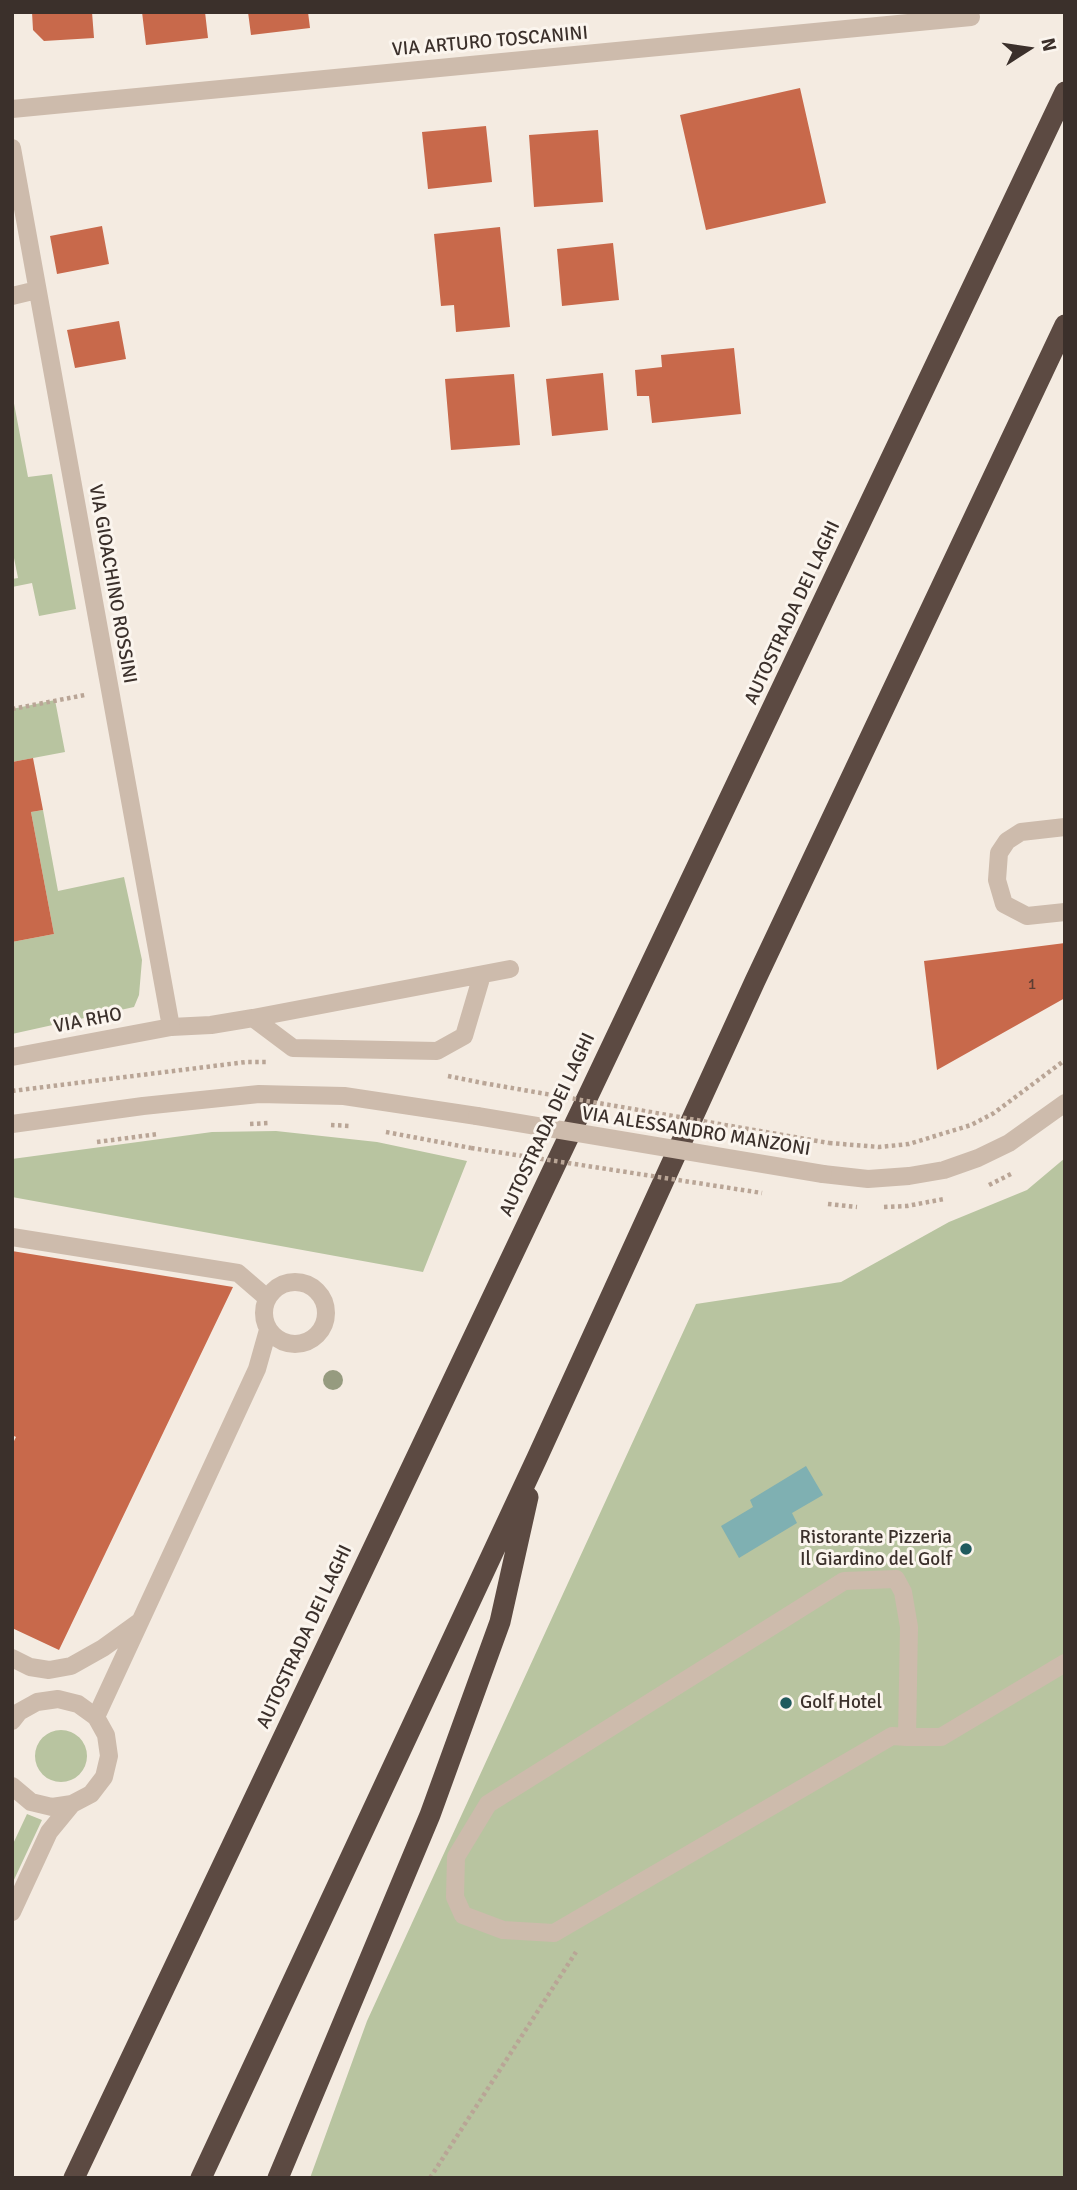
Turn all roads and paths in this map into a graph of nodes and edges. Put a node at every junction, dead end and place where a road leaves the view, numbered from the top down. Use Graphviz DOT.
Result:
graph roads {
  1 [pos="971,17"];
  2 [pos="1065,92"];
  3 [pos="12,109"];
  4 [pos="12,148"];
  5 [pos="37,290"];
  6 [pos="12,296"];
  7 [pos="1065,326"];
  8 [pos="110,690"];
  9 [pos="12,709"];
  10 [pos="1065,827"];
  11 [pos="1065,912"];
  12 [pos="510,969"];
  13 [pos="481,975"];
  14 [pos="253,1018"];
  15 [pos="172,1027"];
  16 [pos="12,1057"];
  17 [pos="1065,1060"];
  18 [pos="482,1083"];
  19 [pos="1065,1103"];
  20 [pos="282,1122"];
  21 [pos="12,1124"];
  22 [pos="244,1124"];
  23 [pos="328,1124"];
  24 [pos="360,1128"];
  25 [pos="383,1131"];
  26 [pos="164,1133"];
  27 [pos="95,1142"];
  28 [pos="765,1194"];
  29 [pos="12,1237"];
  30 [pos="267,1298"];
  31 [pos="268,1330"];
  32 [pos="293,1345"];
  33 [pos="257,1369"];
  34 [pos="537,1458"];
  35 [pos="139,1622"];
  36 [pos="12,1658"];
  37 [pos="1065,1663"];
  38 [pos="12,1702"];
  39 [pos="37,1702"];
  40 [pos="96,1717"];
  41 [pos="12,1721"];
  42 [pos="906,1737"];
  43 [pos="13,1794"];
  44 [pos="72,1804"];
  45 [pos="12,1912"];
  46 [pos="577,1950"];
  47 [pos="74,2178"];
  48 [pos="201,2178"];
  49 [pos="278,2178"];
  50 [pos="430,2178"];
  1 -- 3 [label="street, VIA ARTURO TOSCANINI"];
  2 -- 47 [label="highway, AUTOSTRADA DEI LAGHI"];
  4 -- 5 [label="street, VIA GIOACHINO ROSSINI"];
  5 -- 6 [label="street"];
  5 -- 8 [label="street, VIA GIOACHINO ROSSINI"];
  7 -- 34 [label="highway"];
  8 -- 9 [label="path"];
  8 -- 15 [label="street, VIA GIOACHINO ROSSINI"];
  10 -- 11 [label="street"];
  12 -- 13 [label="street, VIA RHO"];
  13 -- 14 [label="street, VIA RHO"];
  13 -- 14 [label="street"];
  14 -- 15 [label="street, VIA RHO"];
  15 -- 16 [label="street, VIA RHO"];
  17 -- 18 [label="path, bridge"];
  19 -- 21 [label="street, VIA ALESSANDRO MANZONI, bridge"];
  20 -- 22 [label="path"];
  23 -- 24 [label="path"];
  25 -- 28 [label="path, bridge"];
  26 -- 27 [label="path"];
  29 -- 30 [label="street"];
  30 -- 31 [label="street"];
  30 -- 32 [label="street"];
  31 -- 32 [label="street"];
  31 -- 33 [label="street"];
  32 -- 33 [label="street"];
  33 -- 35 [label="street"];
  34 -- 48 [label="highway"];
  34 -- 49 [label="highway"];
  35 -- 36 [label="street"];
  35 -- 40 [label="street"];
  37 -- 42 [label="street"];
  38 -- 39 [label="street"];
  39 -- 40 [label="street"];
  39 -- 41 [label="street"];
  40 -- 44 [label="street"];
  42 -- 42 [label="street"];
  43 -- 44 [label="street"];
  44 -- 45 [label="street"];
  46 -- 50 [label="path"];
}
